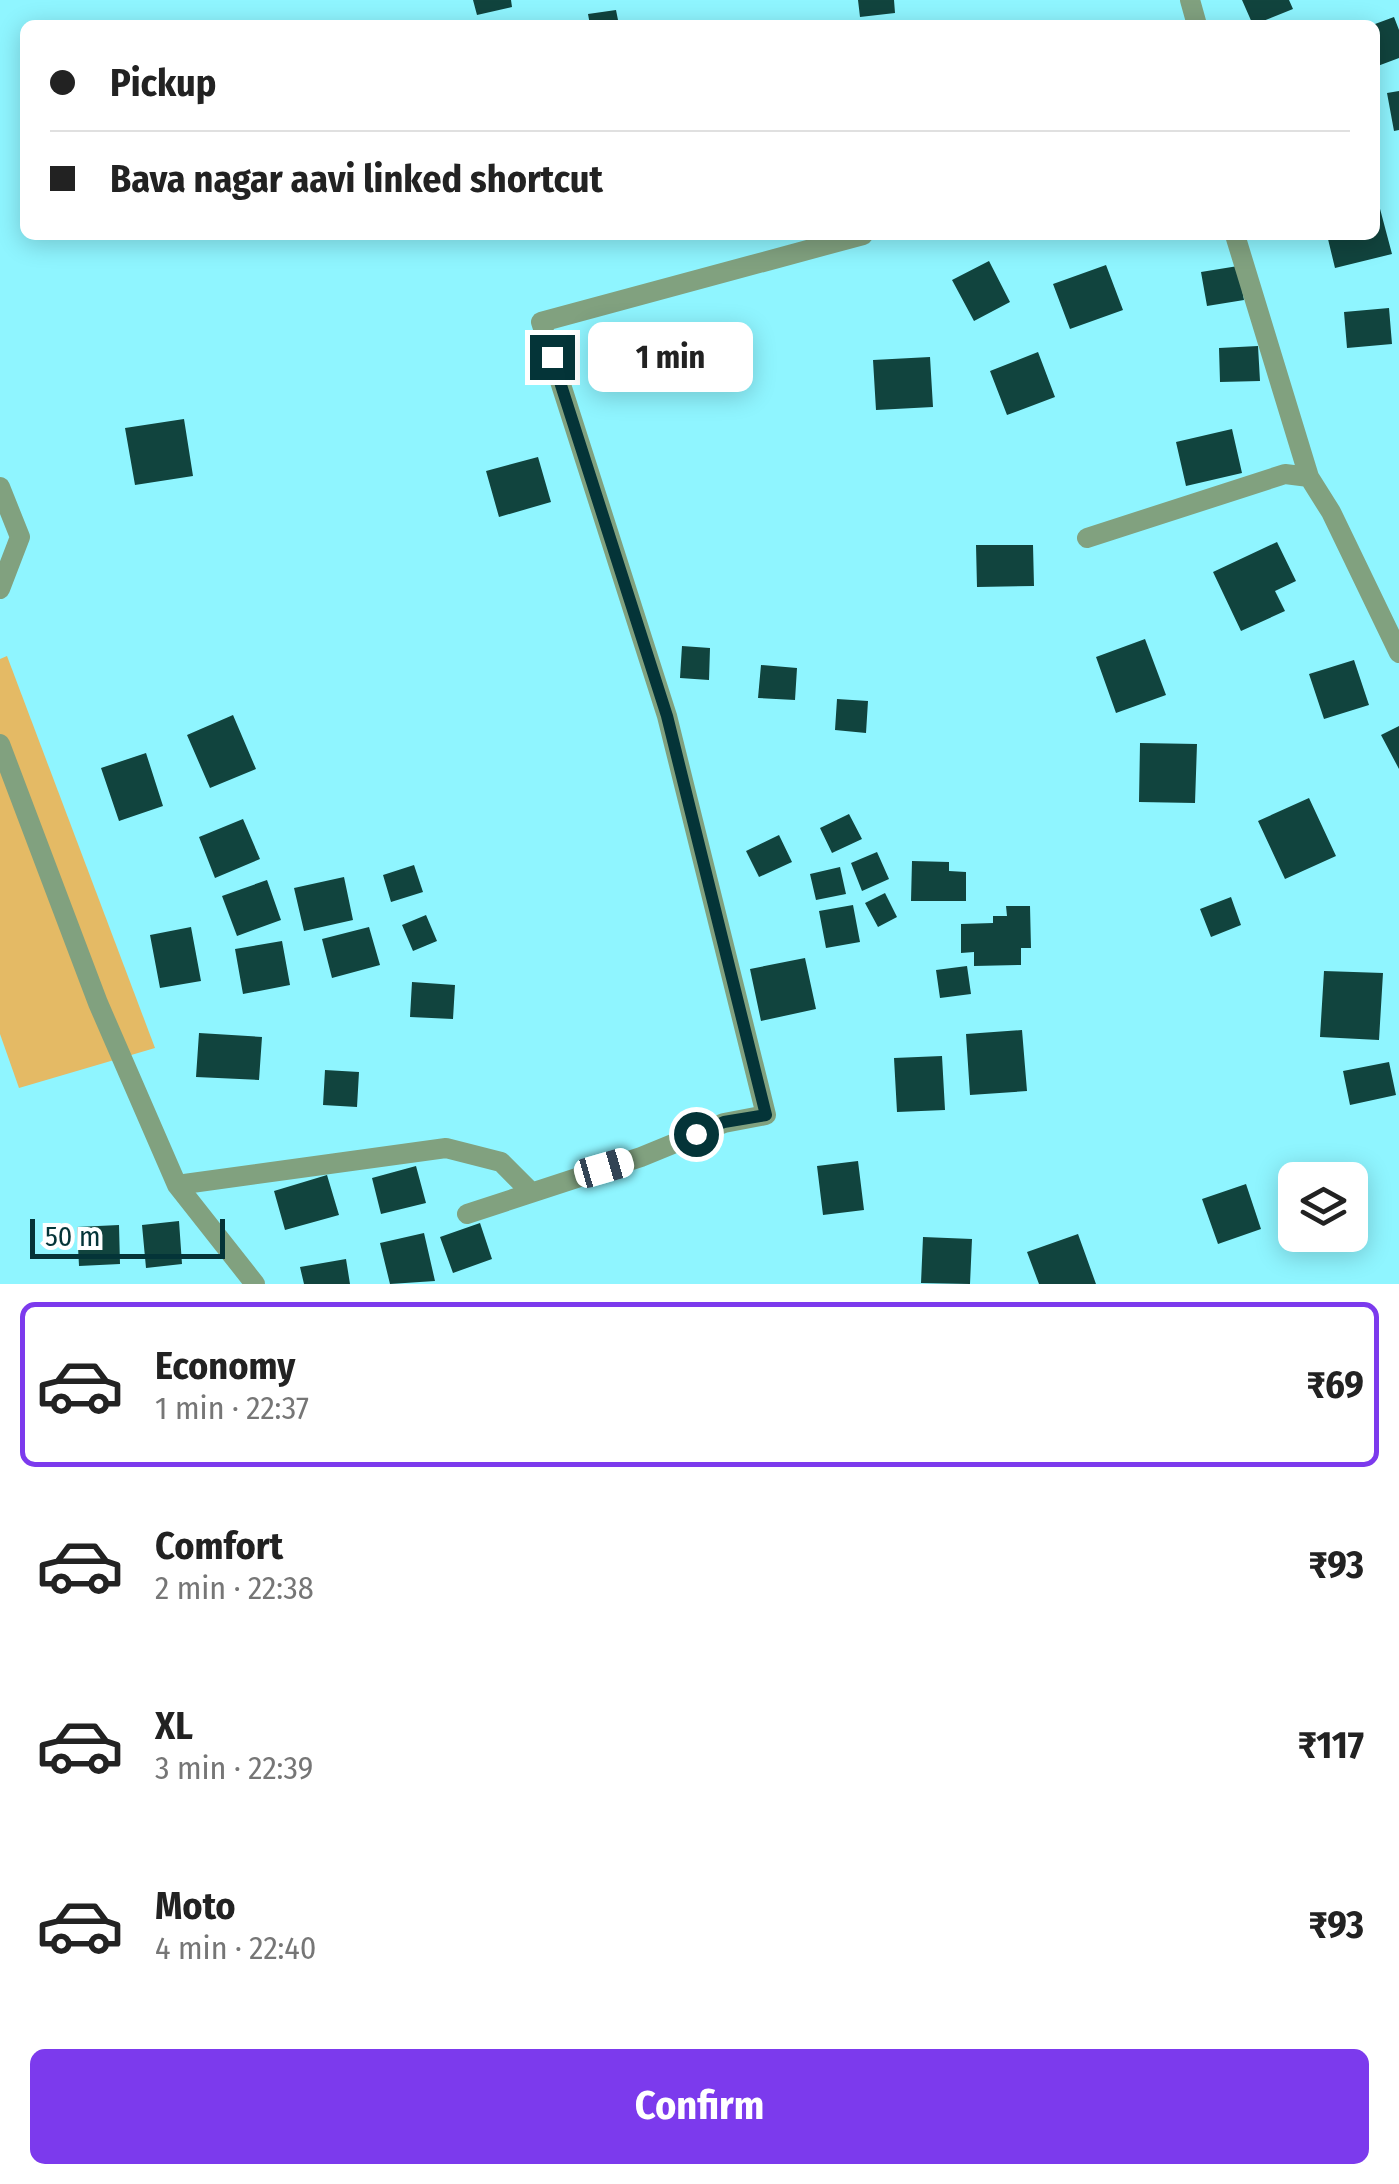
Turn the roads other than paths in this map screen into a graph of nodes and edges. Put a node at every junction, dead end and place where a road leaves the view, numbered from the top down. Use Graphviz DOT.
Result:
graph roads {
  1 [pos="844,240"];
  2 [pos="1237,240"];
  3 [pos="1310,478"];
  4 [pos="0,487"];
  5 [pos="1087,538"];
  6 [pos="0,588"];
  7 [pos="1399,654"];
  8 [pos="0,744"];
  9 [pos="177,1184"];
  10 [pos="529,1190"];
  11 [pos="467,1214"];
  12 [pos="254,1284"];
  1 -- 10 [label="street"];
  2 -- 3 [label="street"];
  3 -- 5 [label="street"];
  3 -- 7 [label="street"];
  4 -- 6 [label="street"];
  8 -- 9 [label="street"];
  9 -- 10 [label="street"];
  9 -- 12 [label="street"];
  10 -- 11 [label="street"];
}
